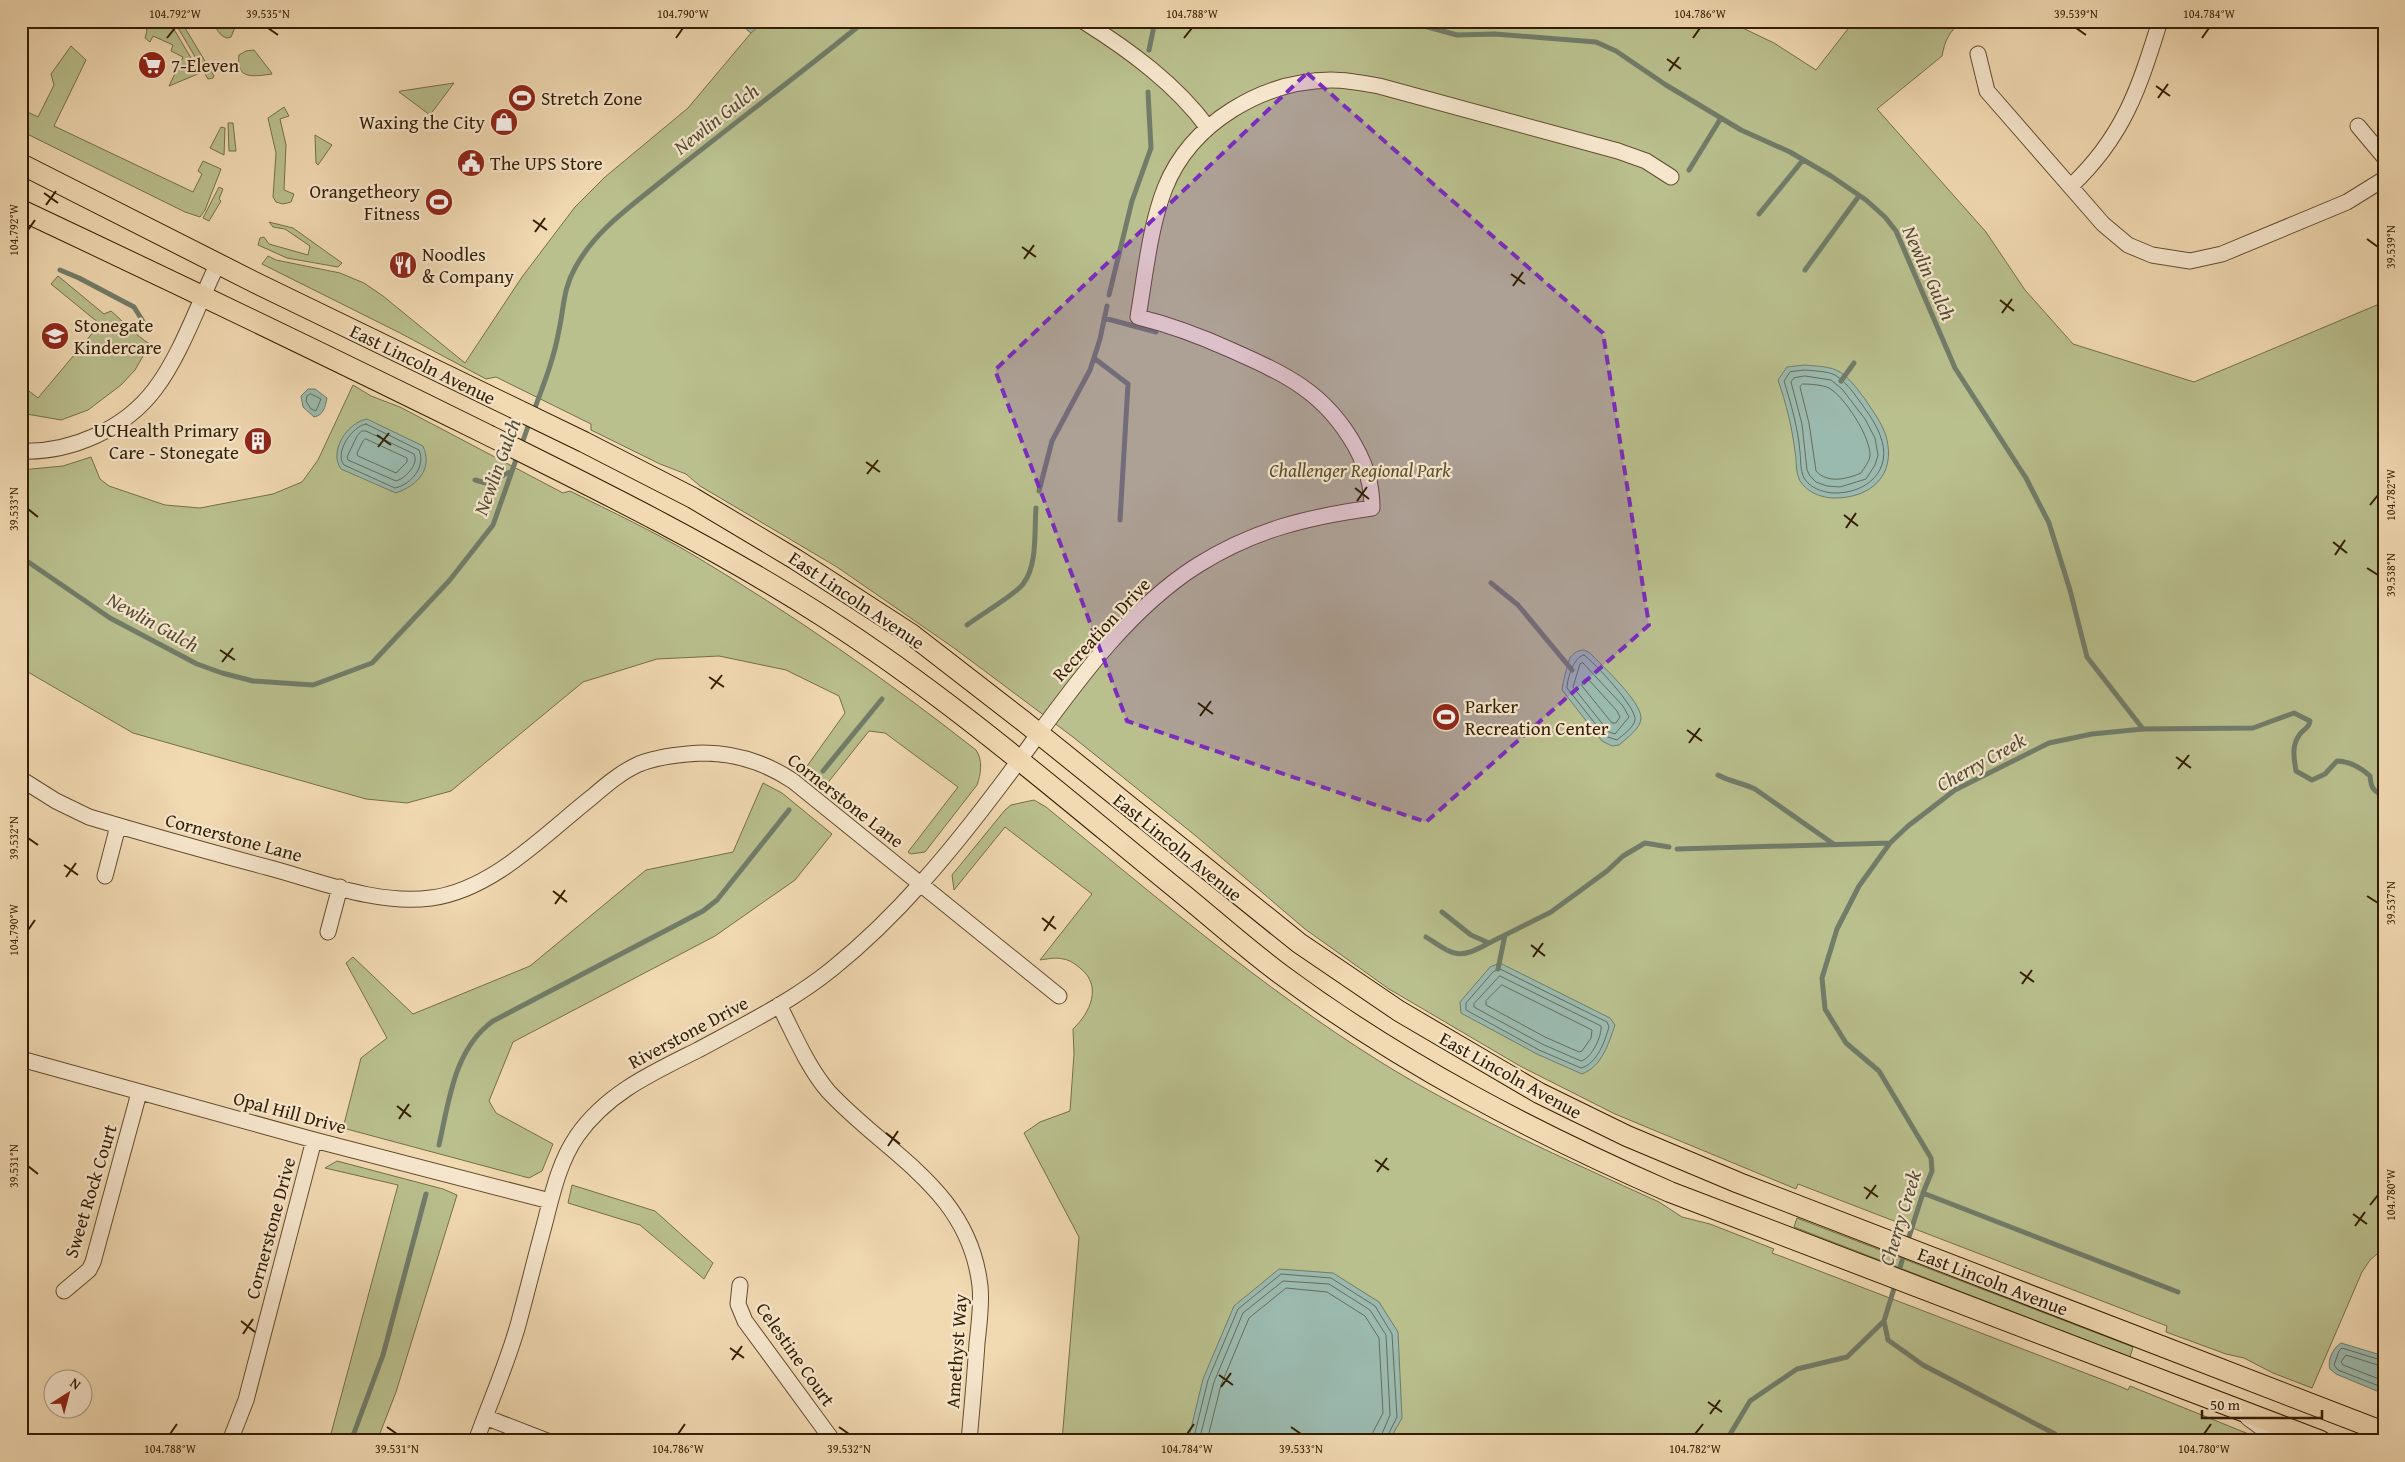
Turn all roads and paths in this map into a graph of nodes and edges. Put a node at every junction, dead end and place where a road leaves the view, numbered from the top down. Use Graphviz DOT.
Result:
graph roads {
  1 [pos="1083,21"];
  2 [pos="2160,21"];
  3 [pos="1978,54"];
  4 [pos="2358,126"];
  5 [pos="1208,128"];
  6 [pos="2384,157"];
  7 [pos="21,164"];
  8 [pos="1671,177"];
  9 [pos="2384,179"];
  10 [pos="2071,186"];
  11 [pos="21,210"];
  12 [pos="218,263"];
  13 [pos="202,296"];
  14 [pos="21,452"];
  15 [pos="1038,733"];
  16 [pos="1018,760"];
  17 [pos="21,779"];
  18 [pos="118,826"];
  19 [pos="105,876"];
  20 [pos="921,884"];
  21 [pos="340,887"];
  22 [pos="328,932"];
  23 [pos="1059,996"];
  24 [pos="779,1005"];
  25 [pos="21,1059"];
  26 [pos="140,1093"];
  27 [pos="314,1140"];
  28 [pos="550,1201"];
  29 [pos="740,1286"];
  30 [pos="64,1291"];
  31 [pos="2234,1408"];
  32 [pos="485,1417"];
  33 [pos="2384,1432"];
  34 [pos="230,1441"];
  35 [pos="476,1441"];
  36 [pos="547,1441"];
  37 [pos="833,1441"];
  38 [pos="969,1441"];
  39 [pos="2283,1441"];
  40 [pos="2321,1441"];
  1 -- 5 [label="street"];
  2 -- 10 [label="street"];
  3 -- 10 [label="street"];
  4 -- 6 [label="street"];
  5 -- 8 [label="street"];
  5 -- 15 [label="street, Recreation Drive"];
  7 -- 12 [label="main road, East Lincoln Avenue"];
  9 -- 10 [label="street"];
  11 -- 13 [label="main road, East Lincoln Avenue"];
  12 -- 13 [label="street"];
  12 -- 15 [label="main road, East Lincoln Avenue"];
  13 -- 14 [label="street"];
  13 -- 16 [label="main road, East Lincoln Avenue"];
  15 -- 16 [label="street, Riverstone Drive"];
  15 -- 33 [label="main road, East Lincoln Avenue"];
  16 -- 20 [label="street, Riverstone Drive"];
  16 -- 31 [label="main road, East Lincoln Avenue"];
  17 -- 18 [label="street, Cornerstone Lane"];
  18 -- 19 [label="street"];
  18 -- 21 [label="street, Cornerstone Lane"];
  20 -- 21 [label="street, Cornerstone Lane"];
  20 -- 23 [label="street, Cornerstone Lane"];
  20 -- 24 [label="street, Riverstone Drive"];
  21 -- 22 [label="street"];
  24 -- 28 [label="street, Riverstone Drive"];
  24 -- 38 [label="street, Amethyst Way"];
  25 -- 26 [label="street, Opal Hill Drive"];
  26 -- 27 [label="street, Opal Hill Drive"];
  26 -- 30 [label="street, Sweet Rock Court"];
  27 -- 28 [label="street, Opal Hill Drive"];
  27 -- 34 [label="street, Cornerstone Drive"];
  28 -- 32 [label="street, Riverstone Drive"];
  29 -- 37 [label="street, Celestine Court"];
  31 -- 39 [label="street"];
  31 -- 40 [label="main road, East Lincoln Avenue"];
  32 -- 35 [label="street, Riverstone Drive"];
  32 -- 36 [label="street"];
}
